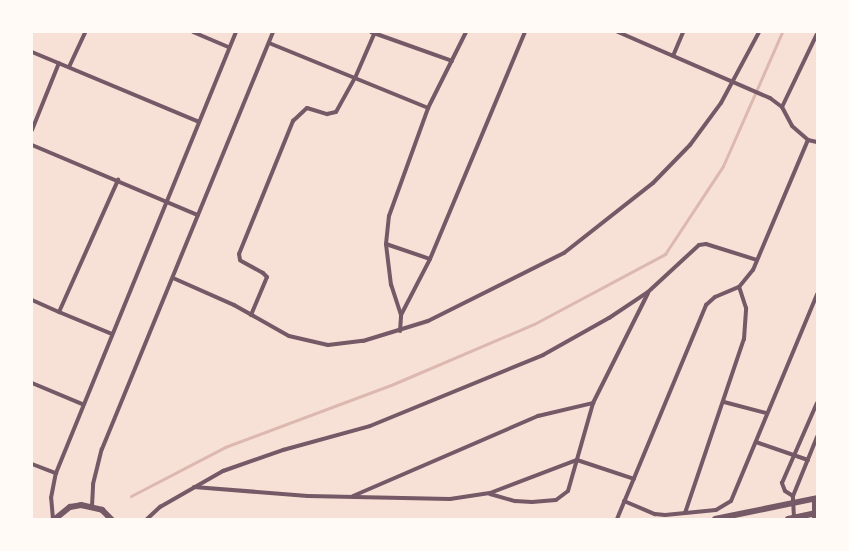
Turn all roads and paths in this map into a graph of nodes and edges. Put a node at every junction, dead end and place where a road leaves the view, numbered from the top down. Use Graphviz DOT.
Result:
graph roads {
  1 [pos="85,32"];
  2 [pos="193,32"];
  3 [pos="236,32"];
  4 [pos="274,32"];
  5 [pos="373,32"];
  6 [pos="466,32"];
  7 [pos="526,32"];
  8 [pos="618,32"];
  9 [pos="683,32"];
  10 [pos="759,32"];
  11 [pos="817,34"];
  12 [pos="269,43"];
  13 [pos="229,47"];
  14 [pos="32,52"];
  15 [pos="673,56"];
  16 [pos="452,61"];
  17 [pos="59,63"];
  18 [pos="69,68"];
  19 [pos="355,78"];
  20 [pos="734,82"];
  21 [pos="782,107"];
  22 [pos="428,108"];
  23 [pos="199,122"];
  24 [pos="32,130"];
  25 [pos="808,140"];
  26 [pos="817,142"];
  27 [pos="32,145"];
  28 [pos="118,180"];
  29 [pos="166,201"];
  30 [pos="198,215"];
  31 [pos="386,244"];
  32 [pos="430,259"];
  33 [pos="757,260"];
  34 [pos="173,278"];
  35 [pos="739,287"];
  36 [pos="648,292"];
  37 [pos="817,294"];
  38 [pos="32,300"];
  39 [pos="59,312"];
  40 [pos="251,315"];
  41 [pos="401,315"];
  42 [pos="400,331"];
  43 [pos="112,334"];
  44 [pos="32,383"];
  45 [pos="724,402"];
  46 [pos="593,403"];
  47 [pos="817,403"];
  48 [pos="82,404"];
  49 [pos="766,413"];
  50 [pos="817,438"];
  51 [pos="756,442"];
  52 [pos="795,454"];
  53 [pos="577,460"];
  54 [pos="808,460"];
  55 [pos="32,464"];
  56 [pos="56,473"];
  57 [pos="634,478"];
  58 [pos="194,487"];
  59 [pos="490,493"];
  60 [pos="793,496"];
  61 [pos="351,498"];
  62 [pos="815,499"];
  63 [pos="624,501"];
  64 [pos="793,503"];
  65 [pos="92,506"];
  66 [pos="685,513"];
  67 [pos="815,516"];
  68 [pos="111,518"];
  69 [pos="791,518"];
  70 [pos="54,519"];
  71 [pos="147,519"];
  72 [pos="616,519"];
  73 [pos="717,519"];
  1 -- 18 [label="street"];
  2 -- 13 [label="street"];
  3 -- 13 [label="street"];
  4 -- 12 [label="street"];
  5 -- 16 [label="street"];
  5 -- 19 [label="street"];
  6 -- 16 [label="street"];
  7 -- 32 [label="street"];
  8 -- 15 [label="street"];
  9 -- 15 [label="street"];
  10 -- 20 [label="street"];
  11 -- 21 [label="street"];
  12 -- 19 [label="street"];
  12 -- 30 [label="street"];
  13 -- 23 [label="street"];
  14 -- 17 [label="street"];
  15 -- 20 [label="street"];
  16 -- 22 [label="street"];
  17 -- 18 [label="street"];
  17 -- 24 [label="street"];
  18 -- 23 [label="street"];
  19 -- 22 [label="street"];
  19 -- 40 [label="street"];
  20 -- 21 [label="street"];
  20 -- 42 [label="street"];
  21 -- 25 [label="street"];
  22 -- 31 [label="street"];
  23 -- 29 [label="street"];
  25 -- 26 [label="street"];
  25 -- 33 [label="street"];
  27 -- 28 [label="street"];
  28 -- 29 [label="street"];
  28 -- 39 [label="street"];
  29 -- 30 [label="street"];
  29 -- 43 [label="street"];
  30 -- 34 [label="street"];
  31 -- 32 [label="street"];
  31 -- 41 [label="street"];
  32 -- 41 [label="street"];
  33 -- 35 [label="street"];
  33 -- 36 [label="street"];
  34 -- 40 [label="street"];
  34 -- 65 [label="street"];
  35 -- 45 [label="street"];
  35 -- 57 [label="street"];
  36 -- 46 [label="street"];
  36 -- 58 [label="street"];
  37 -- 49 [label="street"];
  38 -- 39 [label="street"];
  39 -- 43 [label="street"];
  40 -- 42 [label="street"];
  41 -- 42 [label="street"];
  43 -- 48 [label="street"];
  44 -- 48 [label="street"];
  45 -- 49 [label="street"];
  45 -- 66 [label="street"];
  46 -- 53 [label="street"];
  46 -- 61 [label="street"];
  47 -- 52 [label="street"];
  48 -- 56 [label="street"];
  49 -- 51 [label="street"];
  50 -- 54 [label="street"];
  51 -- 52 [label="street"];
  51 -- 66 [label="street"];
  52 -- 54 [label="street"];
  52 -- 60 [label="street"];
  53 -- 57 [label="street"];
  53 -- 59 [label="street"];
  53 -- 59 [label="street"];
  54 -- 60 [label="street"];
  55 -- 56 [label="street"];
  56 -- 70 [label="street"];
  57 -- 63 [label="street"];
  58 -- 61 [label="street"];
  58 -- 71 [label="street"];
  59 -- 61 [label="street"];
  60 -- 64 [label="street"];
  62 -- 64 [label="street"];
  62 -- 67 [label="street"];
  63 -- 66 [label="street"];
  63 -- 72 [label="street"];
  64 -- 69 [label="street"];
  64 -- 73 [label="street"];
  65 -- 68 [label="street"];
  65 -- 70 [label="street"];
  67 -- 69 [label="street"];
}
